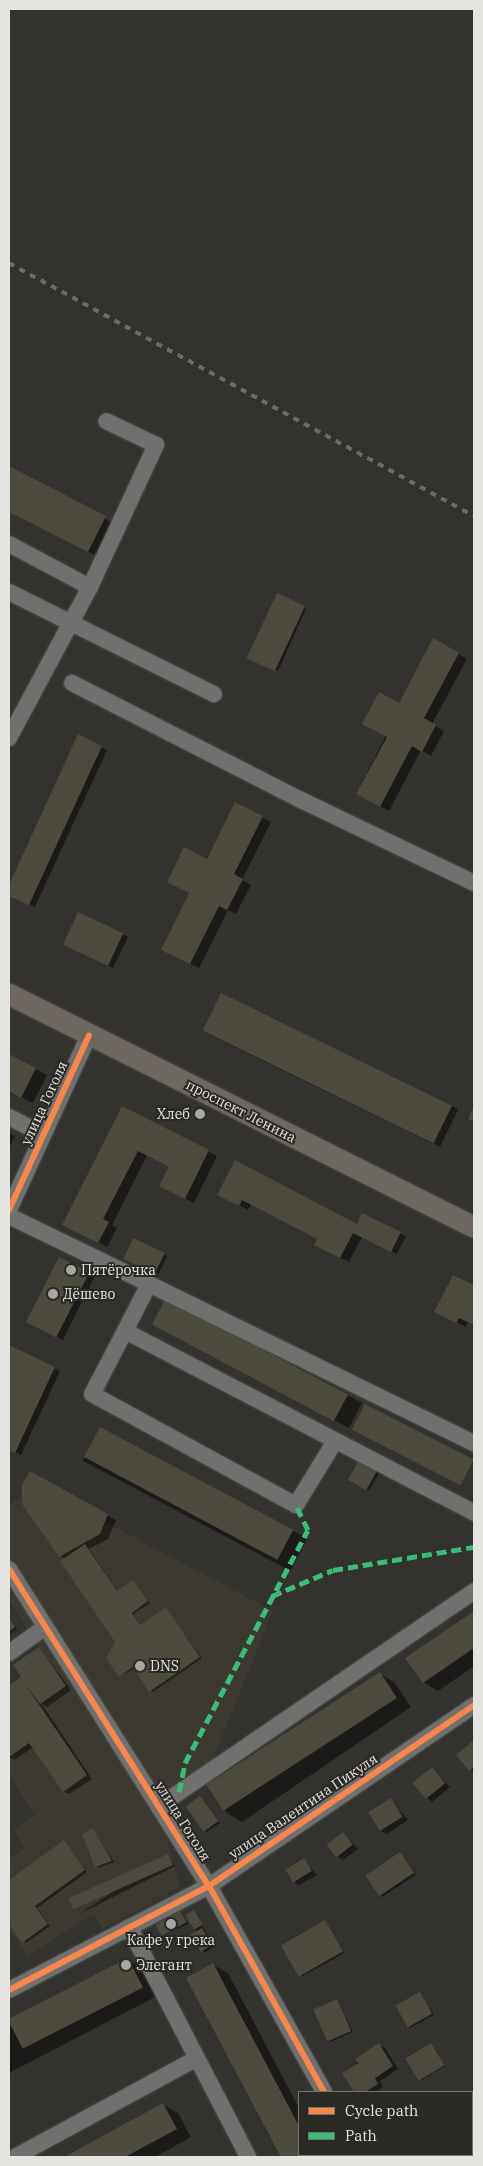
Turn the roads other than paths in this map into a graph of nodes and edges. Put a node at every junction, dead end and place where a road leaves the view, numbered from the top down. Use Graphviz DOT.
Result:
graph roads {
  1 [pos="106,421"];
  2 [pos="9,544"];
  3 [pos="90,587"];
  4 [pos="9,592"];
  5 [pos="71,622"];
  6 [pos="72,684"];
  7 [pos="214,694"];
  8 [pos="15,708"];
  9 [pos="9,738"];
  10 [pos="474,883"];
  11 [pos="9,994"];
  12 [pos="89,1035"];
  13 [pos="9,1117"];
  14 [pos="44,1134"];
  15 [pos="9,1210"];
  16 [pos="9,1216"];
  17 [pos="474,1227"];
  18 [pos="148,1284"];
  19 [pos="124,1331"];
  20 [pos="335,1442"];
  21 [pos="474,1443"];
  22 [pos="474,1513"];
  23 [pos="9,1569"];
  24 [pos="474,1591"];
  25 [pos="45,1627"];
  26 [pos="9,1653"];
  27 [pos="474,1705"];
  28 [pos="159,1806"];
  29 [pos="209,1886"];
  30 [pos="129,1927"];
  31 [pos="9,1990"];
  32 [pos="197,2058"];
  33 [pos="323,2091"];
  34 [pos="15,2157"];
  35 [pos="248,2157"];
  1 -- 3 [label="street"];
  2 -- 3 [label="street"];
  3 -- 5 [label="street"];
  4 -- 5 [label="street"];
  5 -- 7 [label="street"];
  5 -- 8 [label="street"];
  6 -- 10 [label="street"];
  8 -- 9 [label="street"];
  11 -- 12 [label="main road, проспект Ленина"];
  12 -- 14 [label="street, улица Гоголя"];
  12 -- 17 [label="main road, проспект Ленина"];
  13 -- 14 [label="street"];
  14 -- 15 [label="street, улица Гоголя"];
  16 -- 18 [label="street"];
  18 -- 19 [label="street"];
  18 -- 21 [label="street"];
  19 -- 20 [label="street"];
  19 -- 20 [label="street"];
  20 -- 22 [label="street"];
  23 -- 25 [label="street, улица Гоголя"];
  24 -- 28 [label="street"];
  25 -- 26 [label="street"];
  25 -- 28 [label="street, улица Гоголя"];
  27 -- 29 [label="street, улица Валентина Пикуля"];
  28 -- 29 [label="street, улица Гоголя"];
  29 -- 30 [label="street, улица Валентина Пикуля"];
  29 -- 33 [label="street, улица Гоголя"];
  30 -- 31 [label="street, улица Валентина Пикуля"];
  30 -- 32 [label="street"];
  32 -- 34 [label="street"];
  32 -- 35 [label="street"];
}
